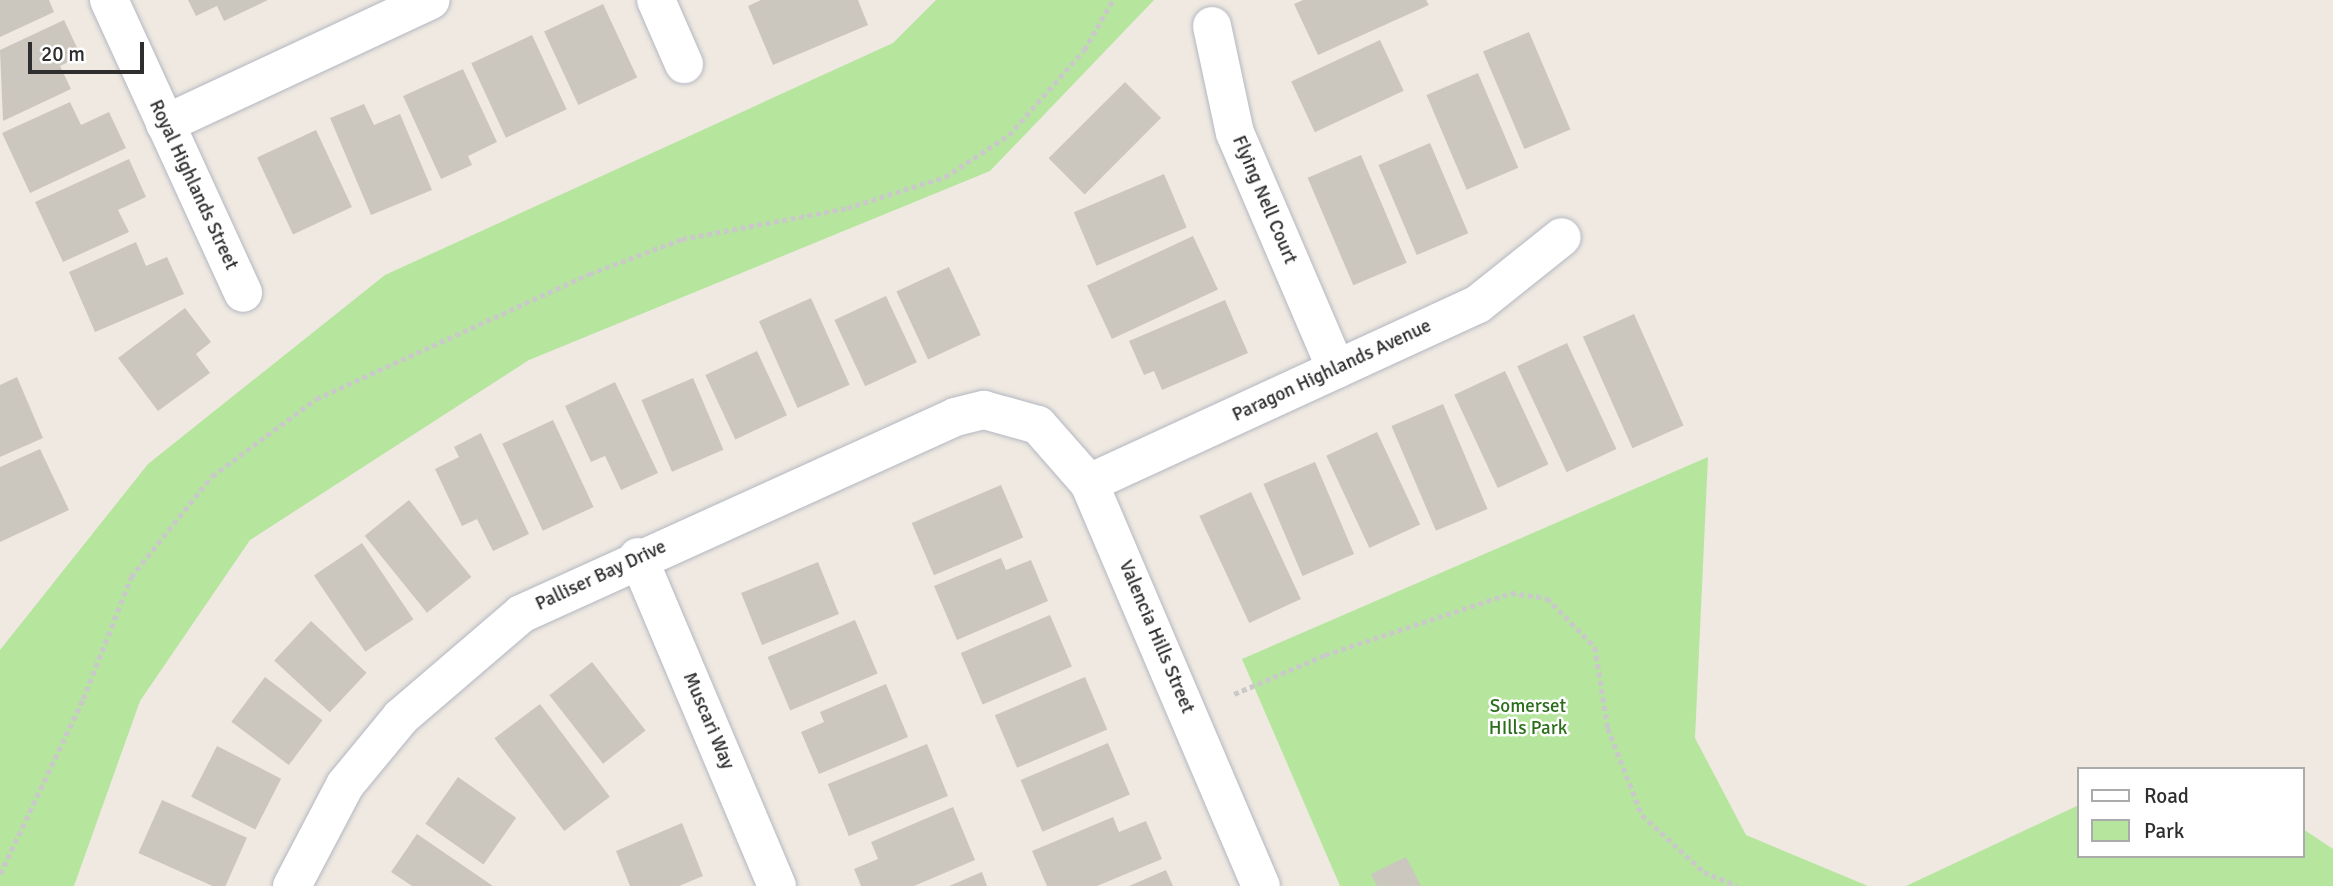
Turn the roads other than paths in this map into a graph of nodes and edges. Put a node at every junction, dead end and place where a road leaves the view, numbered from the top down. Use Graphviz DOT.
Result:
graph roads {
  1 [pos="109,0"];
  2 [pos="431,0"];
  3 [pos="656,0"];
  4 [pos="1212,26"];
  5 [pos="684,64"];
  6 [pos="165,124"];
  7 [pos="1562,237"];
  8 [pos="243,293"];
  9 [pos="1336,369"];
  10 [pos="1015,414"];
  11 [pos="1089,483"];
  12 [pos="638,557"];
  13 [pos="292,886"];
  14 [pos="777,886"];
  15 [pos="1261,886"];
  1 -- 6 [label="street, Royal Highlands Street"];
  2 -- 6 [label="street"];
  3 -- 5 [label="street"];
  4 -- 9 [label="street, Flying Nell Court"];
  6 -- 8 [label="street, Royal Highlands Street"];
  7 -- 9 [label="street, Paragon Highlands Avenue"];
  9 -- 11 [label="street, Paragon Highlands Avenue"];
  10 -- 11 [label="street, Valencia Hills Street"];
  10 -- 12 [label="street, Palliser Bay Drive"];
  11 -- 15 [label="street, Valencia Hills Street"];
  12 -- 13 [label="street, Palliser Bay Drive"];
  12 -- 14 [label="street, Muscari Way"];
}
